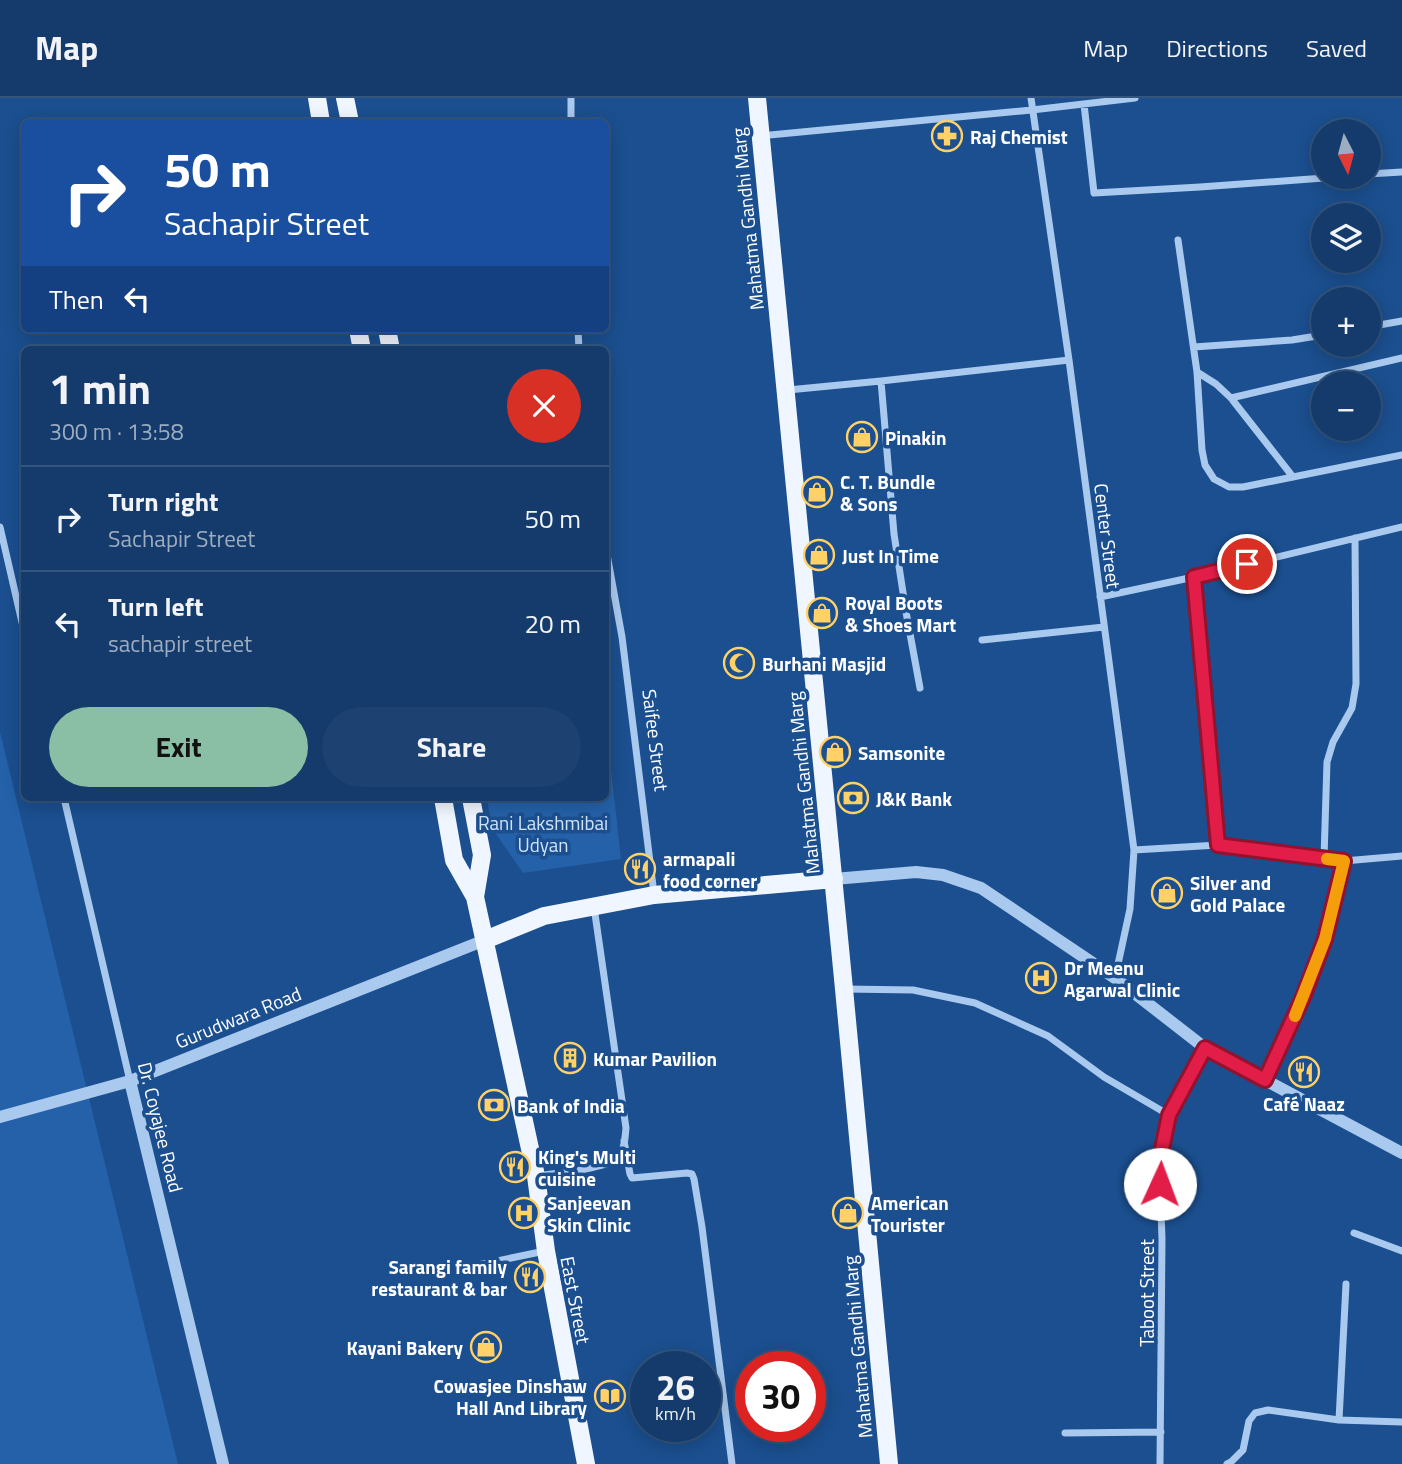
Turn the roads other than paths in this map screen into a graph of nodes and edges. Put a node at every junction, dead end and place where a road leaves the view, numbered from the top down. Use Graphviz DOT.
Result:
graph roads {
  1 [pos="317,98"];
  2 [pos="345,98"];
  3 [pos="571,98"];
  4 [pos="757,98"];
  5 [pos="1031,98"];
  6 [pos="1135,98"];
  7 [pos="1084,104"];
  8 [pos="1032,110"];
  9 [pos="320,119"];
  10 [pos="349,119"];
  11 [pos="571,119"];
  12 [pos="759,136"];
  13 [pos="1402,172"];
  14 [pos="1381,173"];
  15 [pos="1311,179"];
  16 [pos="1178,240"];
  17 [pos="1402,321"];
  18 [pos="1381,325"];
  19 [pos="1311,337"];
  20 [pos="1194,347"];
  21 [pos="1402,358"];
  22 [pos="1069,360"];
  23 [pos="1197,372"];
  24 [pos="881,381"];
  25 [pos="785,390"];
  26 [pos="1231,398"];
  27 [pos="1402,456"];
  28 [pos="1293,477"];
  29 [pos="0,527"];
  30 [pos="1402,527"];
  31 [pos="1355,538"];
  32 [pos="609,566"];
  33 [pos="1194,577"];
  34 [pos="1100,597"];
  35 [pos="21,618"];
  36 [pos="1104,627"];
  37 [pos="982,640"];
  38 [pos="920,688"];
  39 [pos="65,801"];
  40 [pos="444,801"];
  41 [pos="472,801"];
  42 [pos="1218,845"];
  43 [pos="1134,849"];
  44 [pos="1402,856"];
  45 [pos="1324,858"];
  46 [pos="1344,861"];
  47 [pos="834,879"];
  48 [pos="654,895"];
  49 [pos="475,897"];
  50 [pos="594,907"];
  51 [pos="485,940"];
  52 [pos="1115,978"];
  53 [pos="844,989"];
  54 [pos="1205,1048"];
  55 [pos="1265,1080"];
  56 [pos="130,1081"];
  57 [pos="1169,1115"];
  58 [pos="0,1117"];
  59 [pos="624,1141"];
  60 [pos="1402,1153"];
  61 [pos="536,1177"];
  62 [pos="1354,1233"];
  63 [pos="545,1251"];
  64 [pos="1402,1251"];
  65 [pos="468,1267"];
  66 [pos="1346,1284"];
  67 [pos="1339,1420"];
  68 [pos="1402,1422"];
  69 [pos="1161,1432"];
  70 [pos="1065,1433"];
  71 [pos="223,1464"];
  72 [pos="586,1464"];
  73 [pos="732,1464"];
  74 [pos="889,1464"];
  75 [pos="1160,1464"];
  76 [pos="1227,1464"];
  1 -- 9 [label="main road"];
  2 -- 10 [label="main road"];
  3 -- 11 [label="street"];
  4 -- 12 [label="main road, Mahatma Gandhi Marg"];
  5 -- 8 [label="street, Center Street"];
  6 -- 7 [label="street"];
  7 -- 8 [label="street"];
  7 -- 15 [label="street"];
  8 -- 12 [label="street"];
  8 -- 22 [label="street, Center Street"];
  12 -- 25 [label="main road, Mahatma Gandhi Marg"];
  13 -- 14 [label="street"];
  16 -- 20 [label="street"];
  17 -- 18 [label="street"];
  19 -- 20 [label="street"];
  20 -- 23 [label="street"];
  21 -- 26 [label="street"];
  22 -- 24 [label="street"];
  22 -- 34 [label="street, Center Street"];
  23 -- 26 [label="street"];
  23 -- 28 [label="street"];
  24 -- 25 [label="street"];
  24 -- 38 [label="street"];
  25 -- 47 [label="main road, Mahatma Gandhi Marg"];
  26 -- 28 [label="street"];
  27 -- 28 [label="street"];
  29 -- 35 [label="street"];
  30 -- 31 [label="street"];
  31 -- 33 [label="street"];
  31 -- 45 [label="street"];
  32 -- 48 [label="street, Saifee Street"];
  33 -- 34 [label="street"];
  33 -- 42 [label="street"];
  34 -- 36 [label="street, Center Street"];
  36 -- 37 [label="street"];
  36 -- 43 [label="street, Center Street"];
  39 -- 56 [label="street, Dr. Coyajee Road"];
  40 -- 49 [label="main road, East Street"];
  41 -- 49 [label="main road, East Street"];
  42 -- 43 [label="street"];
  42 -- 45 [label="street"];
  43 -- 52 [label="street, Center Street"];
  44 -- 46 [label="street"];
  45 -- 46 [label="street"];
  46 -- 55 [label="street"];
  47 -- 48 [label="main road"];
  47 -- 52 [label="street"];
  47 -- 53 [label="main road, Mahatma Gandhi Marg"];
  48 -- 50 [label="main road"];
  49 -- 51 [label="main road, East Street"];
  50 -- 51 [label="main road"];
  50 -- 59 [label="street"];
  51 -- 56 [label="street, Gurudwara Road"];
  51 -- 61 [label="main road, East Street"];
  52 -- 54 [label="street"];
  53 -- 57 [label="street"];
  53 -- 74 [label="main road, Mahatma Gandhi Marg"];
  54 -- 55 [label="street"];
  54 -- 57 [label="street, Taboot Street"];
  55 -- 60 [label="street"];
  56 -- 58 [label="street, Gurudwara Road"];
  56 -- 71 [label="street, Dr. Coyajee Road"];
  57 -- 69 [label="street, Taboot Street"];
  59 -- 61 [label="street"];
  59 -- 73 [label="street"];
  61 -- 63 [label="main road, East Street"];
  62 -- 64 [label="street"];
  63 -- 65 [label="street"];
  63 -- 72 [label="main road, East Street"];
  66 -- 67 [label="street"];
  67 -- 68 [label="street"];
  67 -- 76 [label="street"];
  69 -- 70 [label="street"];
  69 -- 75 [label="street, Taboot Street"];
}
